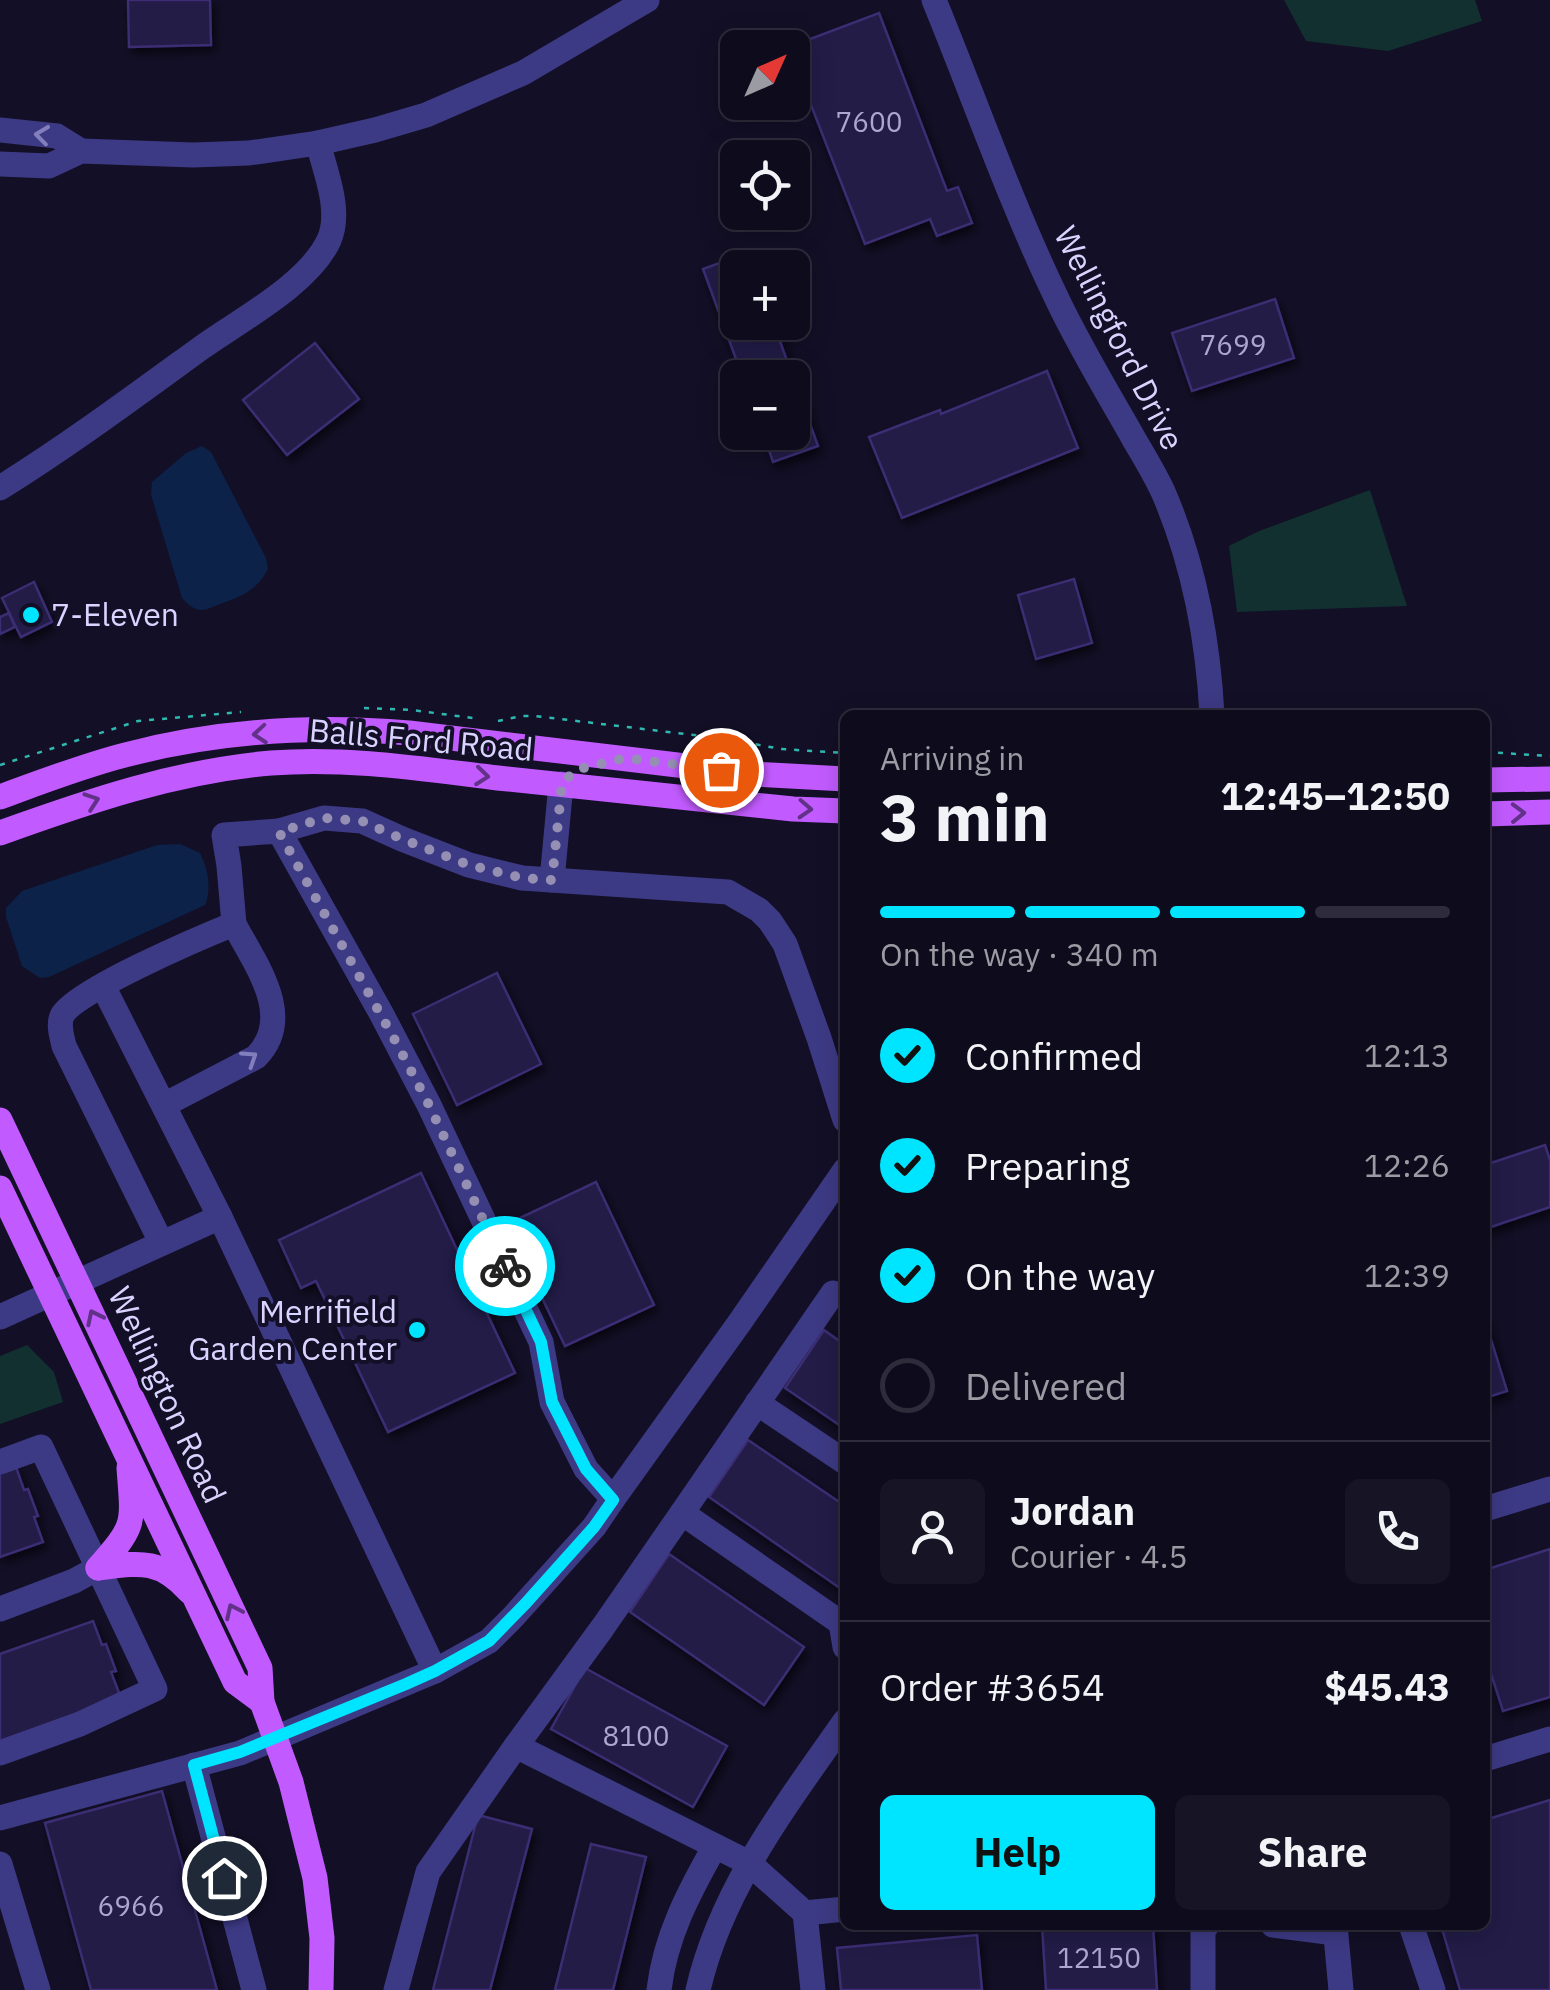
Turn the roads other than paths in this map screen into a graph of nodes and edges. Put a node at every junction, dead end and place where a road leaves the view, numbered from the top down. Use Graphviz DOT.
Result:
graph roads {
  1 [pos="648,0"];
  2 [pos="934,0"];
  3 [pos="0,130"];
  4 [pos="318,142"];
  5 [pos="81,151"];
  6 [pos="0,164"];
  7 [pos="32,165"];
  8 [pos="0,188"];
  9 [pos="0,488"];
  10 [pos="1212,710"];
  11 [pos="625,758"];
  12 [pos="840,779"];
  13 [pos="1490,780"];
  14 [pos="1550,780"];
  15 [pos="562,784"];
  16 [pos="0,797"];
  17 [pos="840,812"];
  18 [pos="1550,812"];
  19 [pos="1490,814"];
  20 [pos="279,832"];
  21 [pos="0,833"];
  22 [pos="552,880"];
  23 [pos="234,924"];
  24 [pos="104,986"];
  25 [pos="840,1104"];
  26 [pos="164,1105"];
  27 [pos="0,1120"];
  28 [pos="840,1177"];
  29 [pos="0,1188"];
  30 [pos="220,1218"];
  31 [pos="161,1242"];
  32 [pos="77,1281"];
  33 [pos="840,1291"];
  34 [pos="51,1293"];
  35 [pos="0,1317"];
  36 [pos="758,1403"];
  37 [pos="128,1452"];
  38 [pos="840,1459"];
  39 [pos="0,1462"];
  40 [pos="1550,1490"];
  41 [pos="613,1500"];
  42 [pos="1490,1508"];
  43 [pos="682,1513"];
  44 [pos="98,1568"];
  45 [pos="198,1601"];
  46 [pos="0,1609"];
  47 [pos="840,1627"];
  48 [pos="435,1671"];
  49 [pos="262,1702"];
  50 [pos="840,1728"];
  51 [pos="276,1738"];
  52 [pos="1550,1739"];
  53 [pos="516,1746"];
  54 [pos="1490,1750"];
  55 [pos="0,1753"];
  56 [pos="194,1765"];
  57 [pos="0,1818"];
  58 [pos="715,1846"];
  59 [pos="749,1863"];
  60 [pos="0,1864"];
  61 [pos="840,1910"];
  62 [pos="805,1914"];
  63 [pos="1204,1930"];
  64 [pos="1335,1930"];
  65 [pos="1413,1930"];
  66 [pos="38,1990"];
  67 [pos="254,1990"];
  68 [pos="321,1990"];
  69 [pos="396,1990"];
  70 [pos="659,1990"];
  71 [pos="698,1990"];
  72 [pos="813,1990"];
  73 [pos="1202,1990"];
  74 [pos="1341,1990"];
  75 [pos="1433,1990"];
  1 -- 4 [label="street"];
  2 -- 10 [label="street, Wellingford Drive"];
  5 -- 3 [label="street, one-way"];
  4 -- 5 [label="street"];
  4 -- 9 [label="street"];
  5 -- 7 [label="street"];
  6 -- 7 [label="street"];
  7 -- 8 [label="street"];
  11 -- 12 [label="main road, Balls Ford Road"];
  11 -- 15 [label="main road"];
  11 -- 16 [label="main road, Balls Ford Road, one-way"];
  13 -- 14 [label="main road"];
  15 -- 17 [label="main road, Balls Ford Road, one-way"];
  21 -- 15 [label="main road, Balls Ford Road, one-way"];
  15 -- 22 [label="street"];
  19 -- 18 [label="main road, one-way"];
  20 -- 22 [label="street"];
  20 -- 23 [label="street"];
  20 -- 41 [label="street"];
  22 -- 25 [label="street"];
  23 -- 24 [label="street"];
  26 -- 23 [label="street, one-way"];
  24 -- 26 [label="street"];
  24 -- 31 [label="street"];
  26 -- 30 [label="street"];
  27 -- 32 [label="main road, Wellington Road"];
  28 -- 41 [label="street"];
  29 -- 34 [label="main road, Wellington Road"];
  30 -- 31 [label="street"];
  30 -- 48 [label="street"];
  31 -- 32 [label="street"];
  32 -- 34 [label="street"];
  49 -- 32 [label="main road, Wellington Road, one-way"];
  33 -- 36 [label="street"];
  34 -- 35 [label="street"];
  34 -- 37 [label="main road, Wellington Road"];
  36 -- 38 [label="street"];
  36 -- 43 [label="street"];
  37 -- 44 [label="main road"];
  37 -- 45 [label="main road, Wellington Road"];
  39 -- 44 [label="street"];
  40 -- 42 [label="street"];
  41 -- 48 [label="street"];
  43 -- 47 [label="street"];
  43 -- 53 [label="street"];
  44 -- 45 [label="main road"];
  44 -- 46 [label="street"];
  44 -- 55 [label="street"];
  45 -- 49 [label="main road, Wellington Road"];
  48 -- 51 [label="street"];
  49 -- 51 [label="main road, Wellington Road"];
  50 -- 59 [label="street"];
  51 -- 56 [label="street"];
  51 -- 68 [label="main road, Wellington Road"];
  52 -- 54 [label="street"];
  53 -- 58 [label="street"];
  53 -- 69 [label="street"];
  56 -- 57 [label="street"];
  56 -- 67 [label="street"];
  58 -- 59 [label="street"];
  58 -- 70 [label="street"];
  59 -- 62 [label="street"];
  59 -- 71 [label="street"];
  60 -- 66 [label="street"];
  61 -- 62 [label="street"];
  62 -- 72 [label="street"];
  63 -- 73 [label="street"];
  64 -- 74 [label="street"];
  65 -- 75 [label="street"];
}
